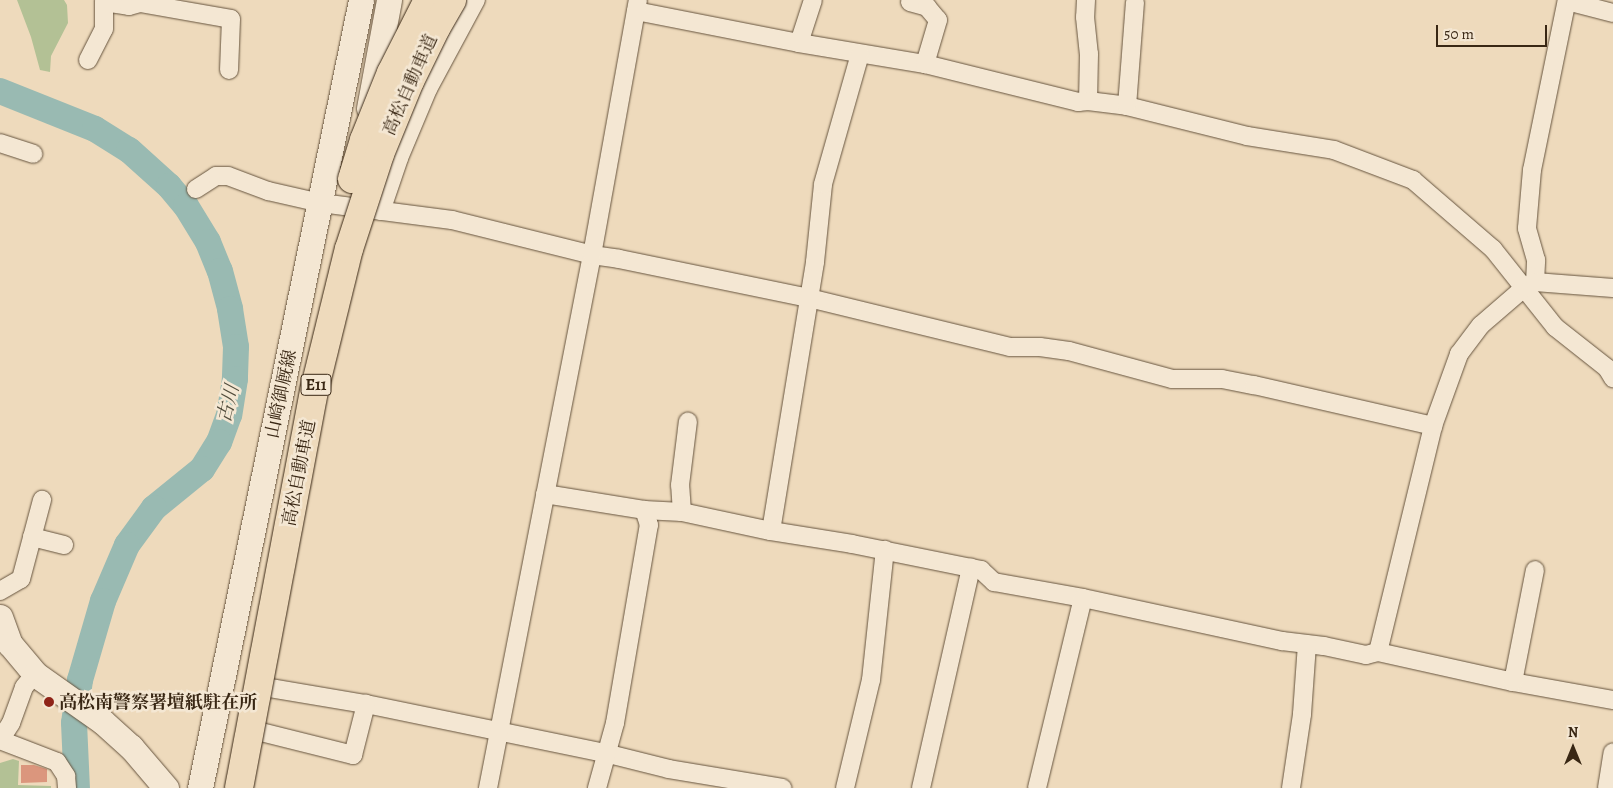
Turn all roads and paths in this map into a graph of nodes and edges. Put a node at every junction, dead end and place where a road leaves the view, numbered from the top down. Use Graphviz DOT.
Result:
graph roads {
  1 [pos="360,0"];
  2 [pos="390,0"];
  3 [pos="428,0"];
  4 [pos="452,0"];
  5 [pos="476,0"];
  6 [pos="814,0"];
  7 [pos="1086,0"];
  8 [pos="1567,0"];
  9 [pos="140,2"];
  10 [pos="910,2"];
  11 [pos="1135,2"];
  12 [pos="637,5"];
  13 [pos="213,7"];
  14 [pos="1613,13"];
  15 [pos="799,43"];
  16 [pos="860,54"];
  17 [pos="88,60"];
  18 [pos="925,64"];
  19 [pos="229,70"];
  20 [pos="1088,101"];
  21 [pos="1127,106"];
  22 [pos="0,143"];
  23 [pos="33,154"];
  24 [pos="196,189"];
  25 [pos="321,204"];
  26 [pos="349,207"];
  27 [pos="381,211"];
  28 [pos="592,255"];
  29 [pos="1530,285"];
  30 [pos="1613,288"];
  31 [pos="809,298"];
  32 [pos="1613,378"];
  33 [pos="688,421"];
  34 [pos="1433,426"];
  35 [pos="545,494"];
  36 [pos="42,500"];
  37 [pos="644,510"];
  38 [pos="682,512"];
  39 [pos="771,531"];
  40 [pos="32,537"];
  41 [pos="64,545"];
  42 [pos="885,550"];
  43 [pos="971,568"];
  44 [pos="1535,570"];
  45 [pos="0,591"];
  46 [pos="1083,598"];
  47 [pos="0,617"];
  48 [pos="5,642"];
  49 [pos="1307,644"];
  50 [pos="1378,652"];
  51 [pos="36,674"];
  52 [pos="1513,682"];
  53 [pos="270,688"];
  54 [pos="1613,700"];
  55 [pos="366,704"];
  56 [pos="261,732"];
  57 [pos="499,732"];
  58 [pos="0,740"];
  59 [pos="1613,752"];
  60 [pos="605,753"];
  61 [pos="67,788"];
  62 [pos="166,788"];
  63 [pos="200,788"];
  64 [pos="220,788"];
  65 [pos="239,788"];
  66 [pos="251,788"];
  67 [pos="488,788"];
  68 [pos="597,788"];
  69 [pos="782,788"];
  70 [pos="845,788"];
  71 [pos="921,788"];
  72 [pos="1037,788"];
  73 [pos="1291,788"];
  74 [pos="1607,788"];
  1 -- 25 [label="main road, 山崎御厩線"];
  2 -- 26 [label="main road, 山崎御厩線"];
  3 -- 64 [label="highway, 高松自動車道 / E11, bridge"];
  4 -- 65 [label="highway, 高松自動車道 / E11, bridge"];
  5 -- 27 [label="street"];
  6 -- 15 [label="street"];
  7 -- 20 [label="street"];
  8 -- 14 [label="street"];
  8 -- 29 [label="street"];
  9 -- 13 [label="street"];
  9 -- 17 [label="street"];
  10 -- 18 [label="street"];
  11 -- 21 [label="street"];
  12 -- 15 [label="street"];
  12 -- 28 [label="street"];
  13 -- 19 [label="street"];
  15 -- 16 [label="street"];
  16 -- 18 [label="street"];
  16 -- 31 [label="street"];
  18 -- 20 [label="street"];
  20 -- 21 [label="street"];
  21 -- 29 [label="street"];
  22 -- 23 [label="street"];
  24 -- 25 [label="street"];
  25 -- 26 [label="street"];
  25 -- 63 [label="main road, 山崎御厩線"];
  26 -- 27 [label="street"];
  26 -- 53 [label="main road, 山崎御厩線"];
  27 -- 28 [label="street"];
  28 -- 31 [label="street"];
  28 -- 35 [label="street"];
  29 -- 30 [label="street"];
  29 -- 32 [label="street"];
  29 -- 34 [label="street"];
  31 -- 34 [label="street"];
  31 -- 39 [label="street"];
  33 -- 38 [label="street"];
  34 -- 50 [label="street"];
  35 -- 37 [label="street"];
  35 -- 57 [label="street"];
  36 -- 40 [label="street"];
  37 -- 38 [label="street"];
  37 -- 60 [label="street"];
  38 -- 39 [label="street"];
  39 -- 42 [label="street"];
  40 -- 41 [label="street"];
  40 -- 45 [label="street"];
  42 -- 43 [label="street"];
  42 -- 70 [label="street"];
  43 -- 46 [label="street"];
  43 -- 71 [label="street"];
  44 -- 52 [label="street"];
  46 -- 49 [label="street"];
  46 -- 72 [label="street"];
  47 -- 48 [label="main road"];
  48 -- 51 [label="main road"];
  49 -- 50 [label="street"];
  49 -- 73 [label="street"];
  50 -- 52 [label="street"];
  51 -- 58 [label="street"];
  51 -- 62 [label="main road"];
  52 -- 54 [label="street"];
  53 -- 55 [label="street"];
  53 -- 56 [label="main road, 山崎御厩線"];
  55 -- 56 [label="street"];
  55 -- 57 [label="street"];
  56 -- 66 [label="main road, 山崎御厩線"];
  57 -- 60 [label="street"];
  57 -- 67 [label="street"];
  58 -- 61 [label="street"];
  59 -- 74 [label="street"];
  60 -- 68 [label="street"];
  60 -- 69 [label="street"];
}
